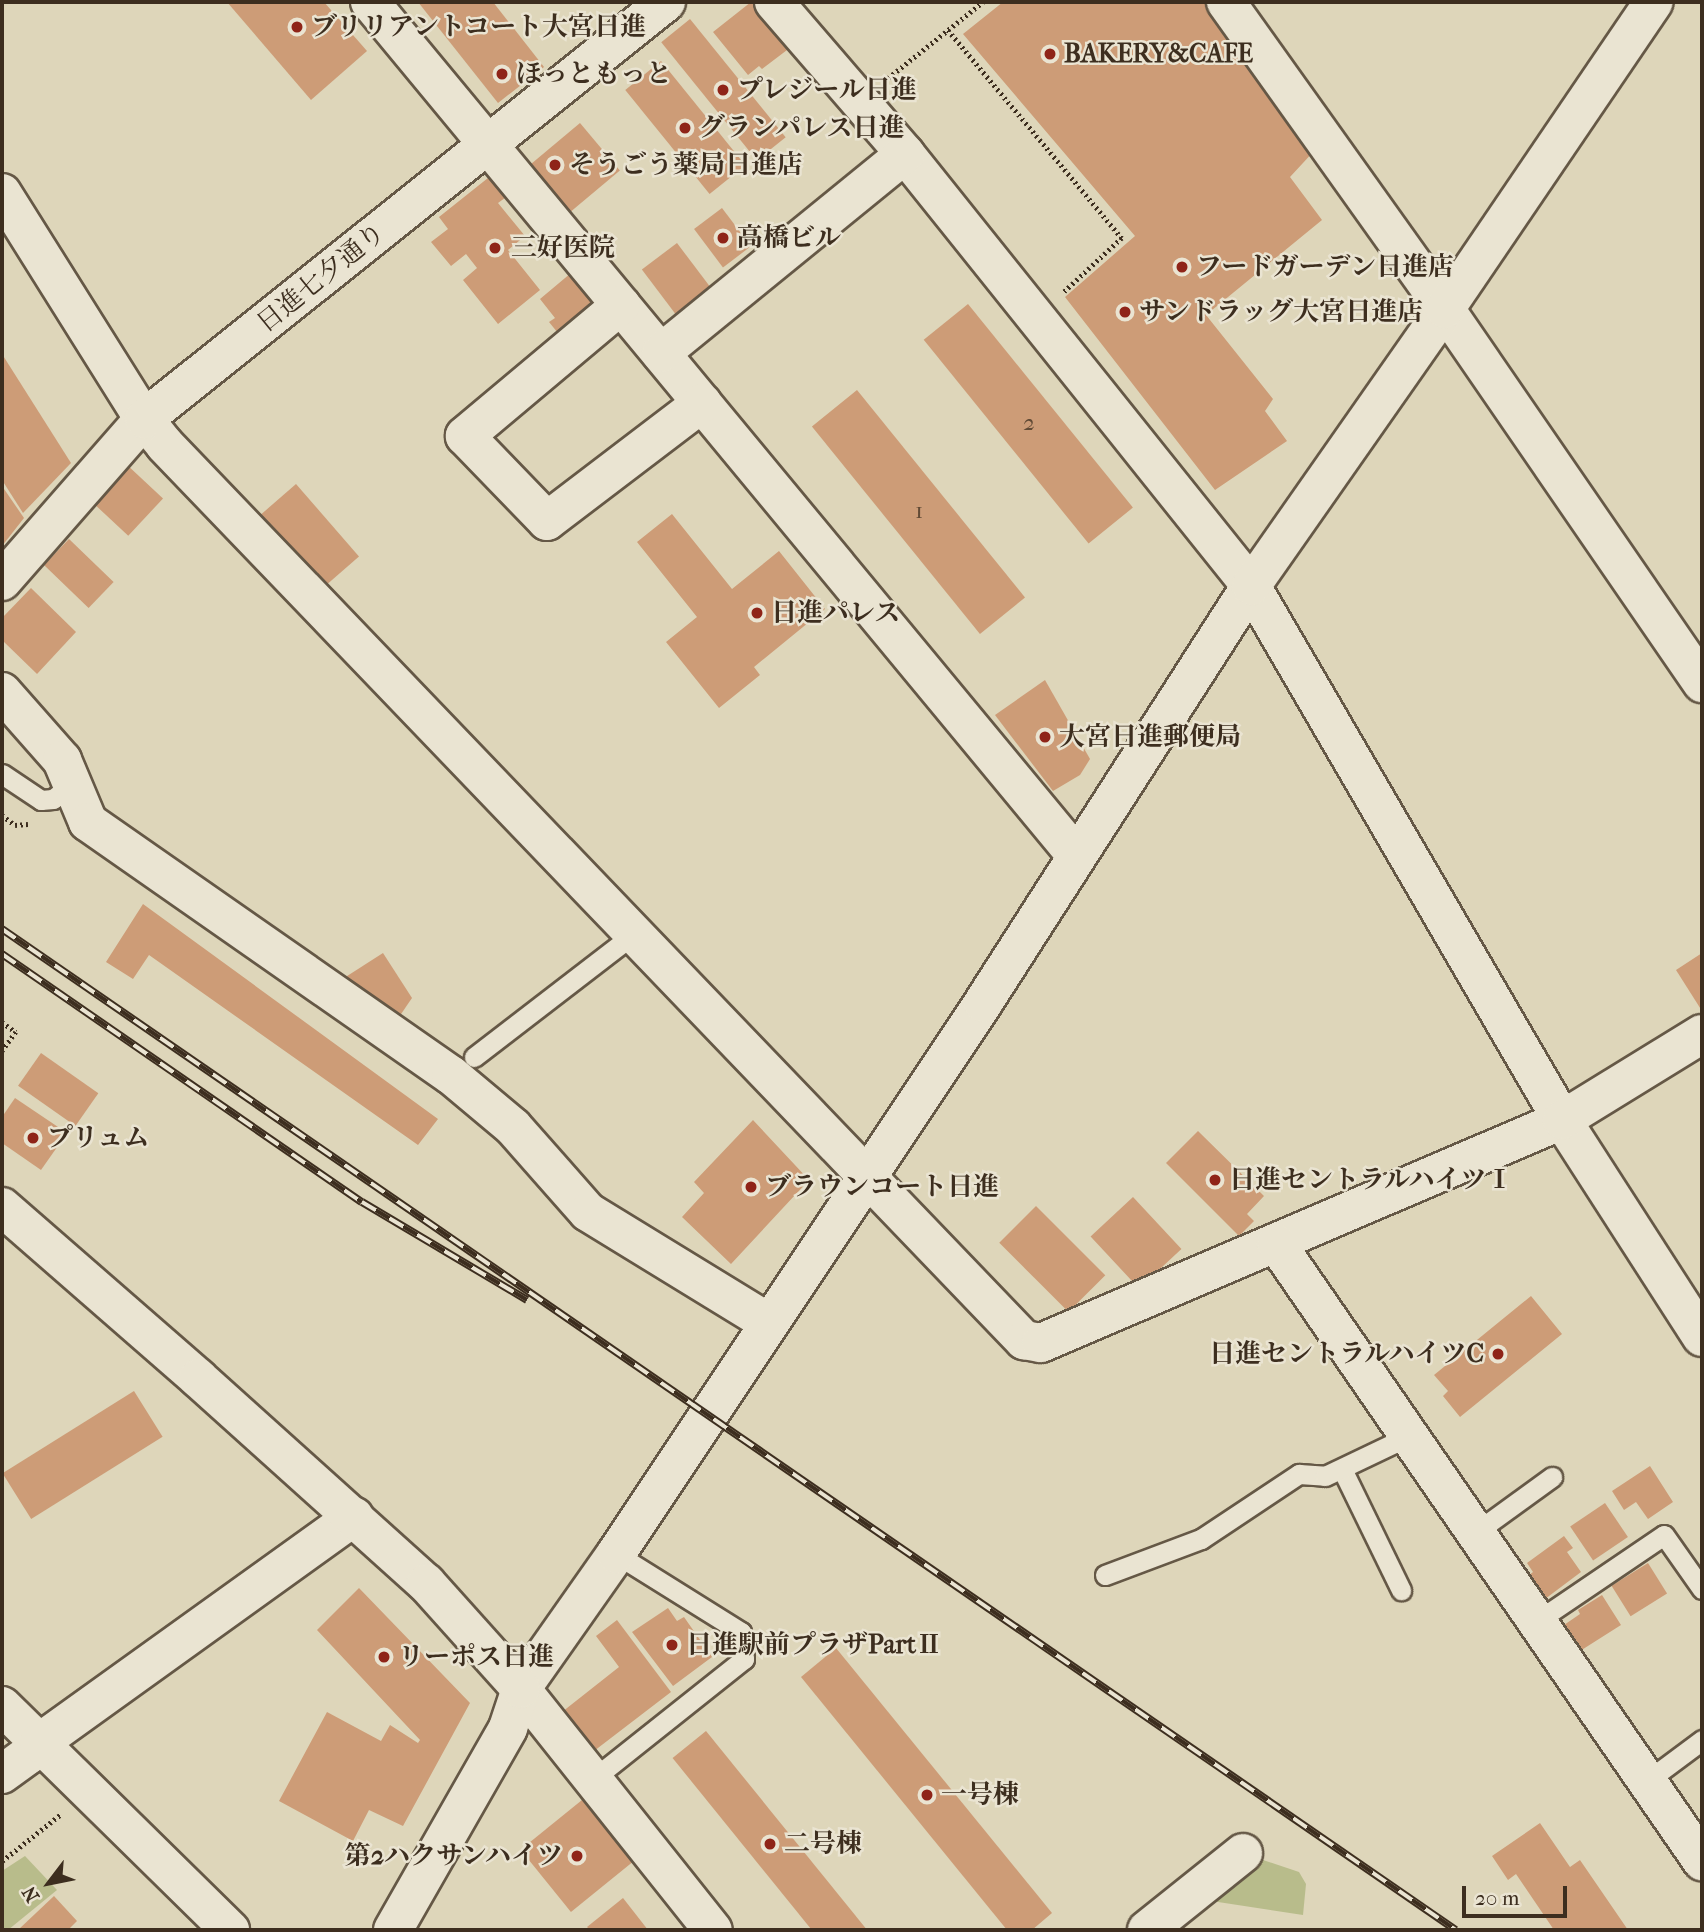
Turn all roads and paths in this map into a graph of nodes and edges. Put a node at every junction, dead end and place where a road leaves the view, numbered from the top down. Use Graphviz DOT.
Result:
graph roads {
  1 [pos="370,2"];
  2 [pos="666,2"];
  3 [pos="774,2"];
  4 [pos="983,2"];
  5 [pos="1226,2"];
  6 [pos="1654,2"];
  7 [pos="948,30"];
  8 [pos="862,100"];
  9 [pos="488,144"];
  10 [pos="905,154"];
  11 [pos="2,193"];
  12 [pos="621,305"];
  13 [pos="1446,309"];
  14 [pos="1036,317"];
  15 [pos="661,354"];
  16 [pos="702,403"];
  17 [pos="144,419"];
  18 [pos="2,581"];
  19 [pos="1251,586"];
  20 [pos="1702,683"];
  21 [pos="4,700"];
  22 [pos="2,774"];
  23 [pos="72,784"];
  24 [pos="1076,855"];
  25 [pos="635,934"];
  26 [pos="2,1022"];
  27 [pos="1702,1034"];
  28 [pos="2,1051"];
  29 [pos="474,1057"];
  30 [pos="1562,1120"];
  31 [pos="868,1176"];
  32 [pos="2,1207"];
  33 [pos="1276,1243"];
  34 [pos="769,1323"];
  35 [pos="1702,1337"];
  36 [pos="1409,1436"];
  37 [pos="1342,1469"];
  38 [pos="1552,1477"];
  39 [pos="354,1517"];
  40 [pos="1476,1532"];
  41 [pos="616,1554"];
  42 [pos="1105,1575"];
  43 [pos="1702,1589"];
  44 [pos="1401,1590"];
  45 [pos="1537,1621"];
  46 [pos="521,1689"];
  47 [pos="2,1706"];
  48 [pos="1702,1740"];
  49 [pos="39,1743"];
  50 [pos="2,1773"];
  51 [pos="593,1779"];
  52 [pos="1647,1781"];
  53 [pos="63,1812"];
  54 [pos="1242,1853"];
  55 [pos="2,1861"];
  56 [pos="1702,1861"];
  57 [pos="230,1930"];
  58 [pos="393,1930"];
  59 [pos="713,1930"];
  60 [pos="1147,1930"];
  1 -- 9 [label="street"];
  2 -- 9 [label="street, 日進七夕通り"];
  3 -- 8 [label="street"];
  4 -- 7 [label="path"];
  5 -- 13 [label="street"];
  6 -- 13 [label="street"];
  7 -- 8 [label="path"];
  7 -- 14 [label="path"];
  8 -- 10 [label="street"];
  9 -- 12 [label="street"];
  9 -- 17 [label="street, 日進七夕通り"];
  10 -- 14 [label="street"];
  10 -- 15 [label="street"];
  11 -- 17 [label="street"];
  12 -- 15 [label="street"];
  12 -- 16 [label="street"];
  13 -- 19 [label="street"];
  13 -- 20 [label="street"];
  14 -- 19 [label="street"];
  15 -- 16 [label="street"];
  16 -- 24 [label="street"];
  17 -- 18 [label="street, 日進七夕通り"];
  17 -- 25 [label="street"];
  19 -- 24 [label="street"];
  19 -- 30 [label="street"];
  21 -- 23 [label="street"];
  22 -- 23 [label="lane"];
  23 -- 34 [label="street"];
  24 -- 31 [label="street"];
  25 -- 29 [label="lane"];
  25 -- 31 [label="street"];
  26 -- 28 [label="path"];
  27 -- 30 [label="street"];
  30 -- 33 [label="street"];
  30 -- 35 [label="street"];
  31 -- 33 [label="street"];
  31 -- 34 [label="street"];
  32 -- 39 [label="street"];
  33 -- 36 [label="street"];
  34 -- 41 [label="street"];
  36 -- 37 [label="lane"];
  36 -- 40 [label="street"];
  37 -- 42 [label="lane"];
  37 -- 44 [label="lane"];
  38 -- 40 [label="lane"];
  39 -- 46 [label="street"];
  39 -- 49 [label="street"];
  40 -- 45 [label="street"];
  41 -- 46 [label="street"];
  41 -- 51 [label="lane"];
  43 -- 45 [label="lane"];
  45 -- 52 [label="street"];
  46 -- 51 [label="street"];
  46 -- 58 [label="street"];
  47 -- 49 [label="street"];
  48 -- 52 [label="lane"];
  49 -- 50 [label="street"];
  49 -- 57 [label="street"];
  51 -- 59 [label="street"];
  52 -- 56 [label="street"];
  53 -- 55 [label="path"];
  54 -- 60 [label="street"];
}
